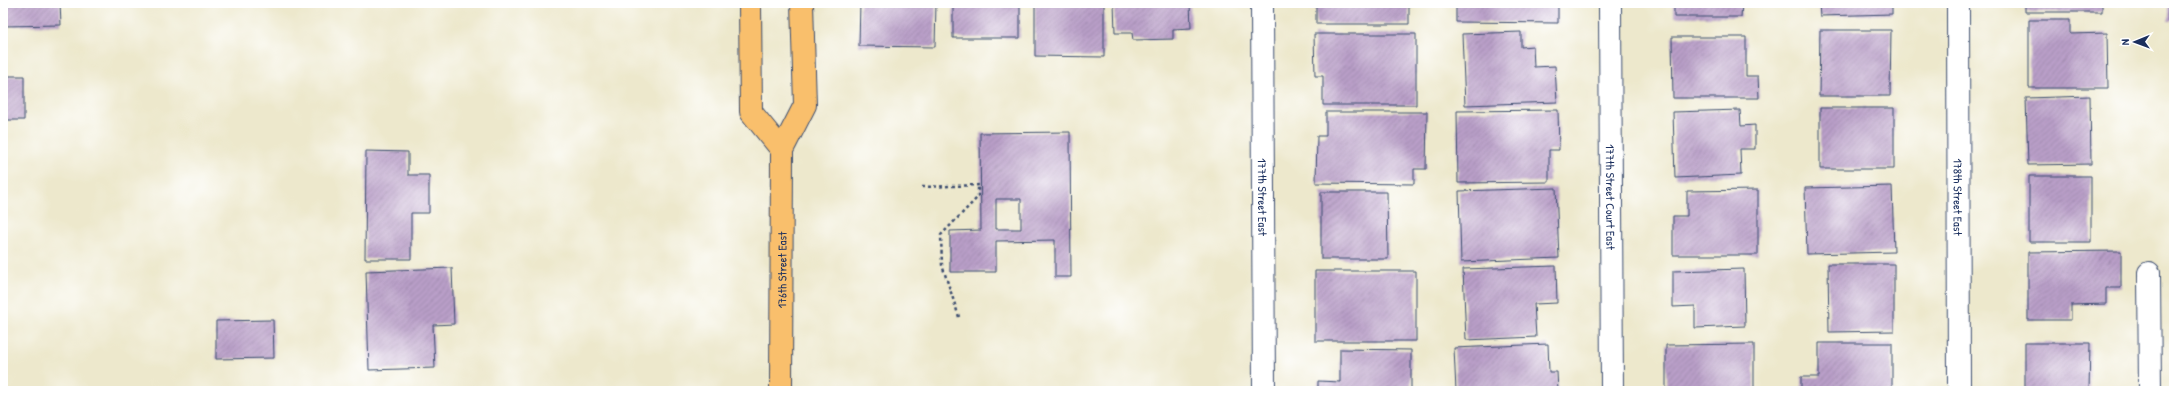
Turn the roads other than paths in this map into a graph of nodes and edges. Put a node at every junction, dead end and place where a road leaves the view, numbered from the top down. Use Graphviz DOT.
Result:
graph roads {
  1 [pos="750,3"];
  2 [pos="802,3"];
  3 [pos="1262,3"];
  4 [pos="1610,3"];
  5 [pos="1958,3"];
  6 [pos="782,150"];
  7 [pos="2149,272"];
  8 [pos="781,391"];
  9 [pos="1264,391"];
  10 [pos="1612,391"];
  11 [pos="1959,391"];
  12 [pos="2150,391"];
  1 -- 6 [label="main road"];
  2 -- 6 [label="main road, 176th Street East"];
  3 -- 9 [label="street, 177th Street East"];
  4 -- 10 [label="street, 177th Street Court East"];
  5 -- 11 [label="street, 178th Street East"];
  6 -- 8 [label="main road, 176th Street East"];
  7 -- 12 [label="street"];
}
